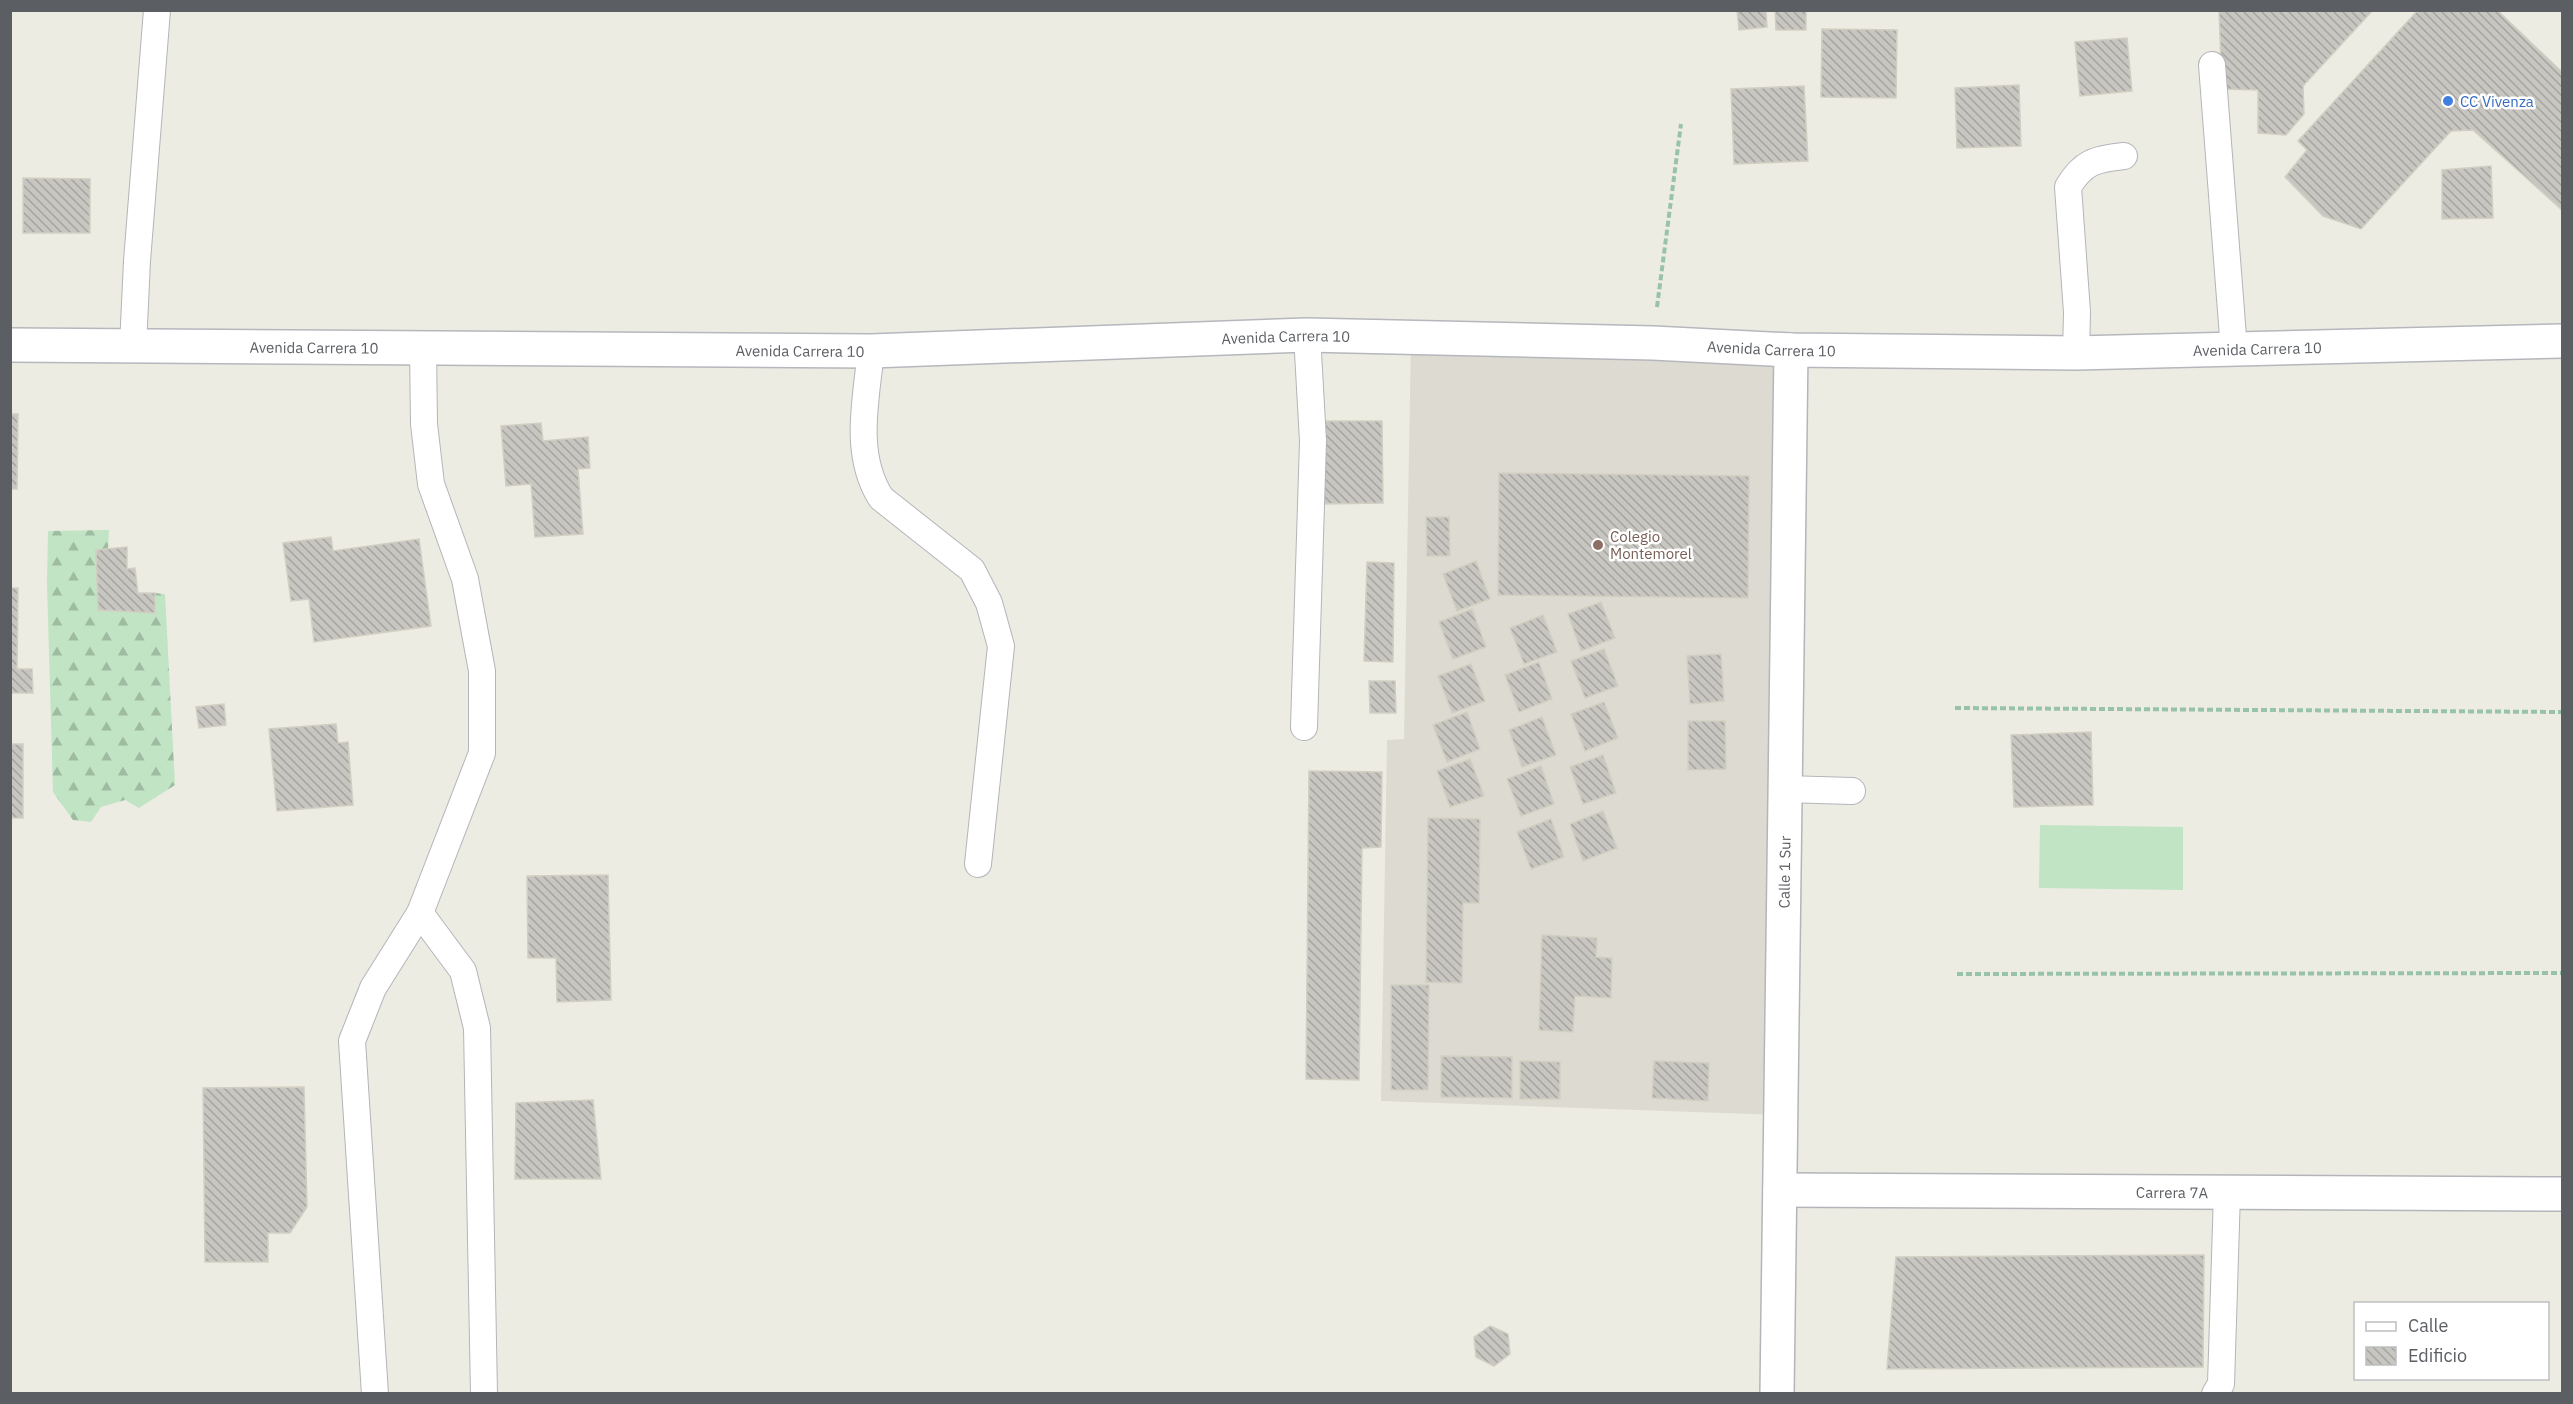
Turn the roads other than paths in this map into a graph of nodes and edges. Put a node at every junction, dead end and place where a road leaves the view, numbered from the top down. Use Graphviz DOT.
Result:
graph roads {
  1 [pos="157,10"];
  2 [pos="2212,65"];
  3 [pos="2124,156"];
  4 [pos="1307,335"];
  5 [pos="2562,341"];
  6 [pos="10,345"];
  7 [pos="133,346"];
  8 [pos="423,348"];
  9 [pos="1791,350"];
  10 [pos="2234,350"];
  11 [pos="870,351"];
  12 [pos="2076,353"];
  13 [pos="1304,728"];
  14 [pos="1785,789"];
  15 [pos="1852,791"];
  16 [pos="978,864"];
  17 [pos="420,913"];
  18 [pos="1780,1190"];
  19 [pos="2227,1193"];
  20 [pos="2562,1194"];
  21 [pos="375,1394"];
  22 [pos="484,1394"];
  23 [pos="1777,1394"];
  24 [pos="2215,1394"];
  1 -- 7 [label="lane"];
  2 -- 10 [label="lane"];
  3 -- 12 [label="lane"];
  4 -- 9 [label="street, Avenida Carrera 10"];
  4 -- 11 [label="street, Avenida Carrera 10"];
  4 -- 13 [label="lane"];
  5 -- 10 [label="street, Avenida Carrera 10"];
  6 -- 7 [label="street, Avenida Carrera 10"];
  7 -- 8 [label="street, Avenida Carrera 10"];
  8 -- 11 [label="street, Avenida Carrera 10"];
  8 -- 17 [label="lane"];
  9 -- 12 [label="street, Avenida Carrera 10"];
  9 -- 14 [label="street, Calle 1 Sur"];
  10 -- 12 [label="street, Avenida Carrera 10"];
  11 -- 16 [label="lane"];
  14 -- 15 [label="lane"];
  14 -- 18 [label="street, Calle 1 Sur"];
  17 -- 21 [label="lane"];
  17 -- 22 [label="lane"];
  18 -- 19 [label="street, Carrera 7A"];
  18 -- 23 [label="street, Calle 1 Sur"];
  19 -- 20 [label="street, Carrera 7A"];
  19 -- 24 [label="lane"];
}
